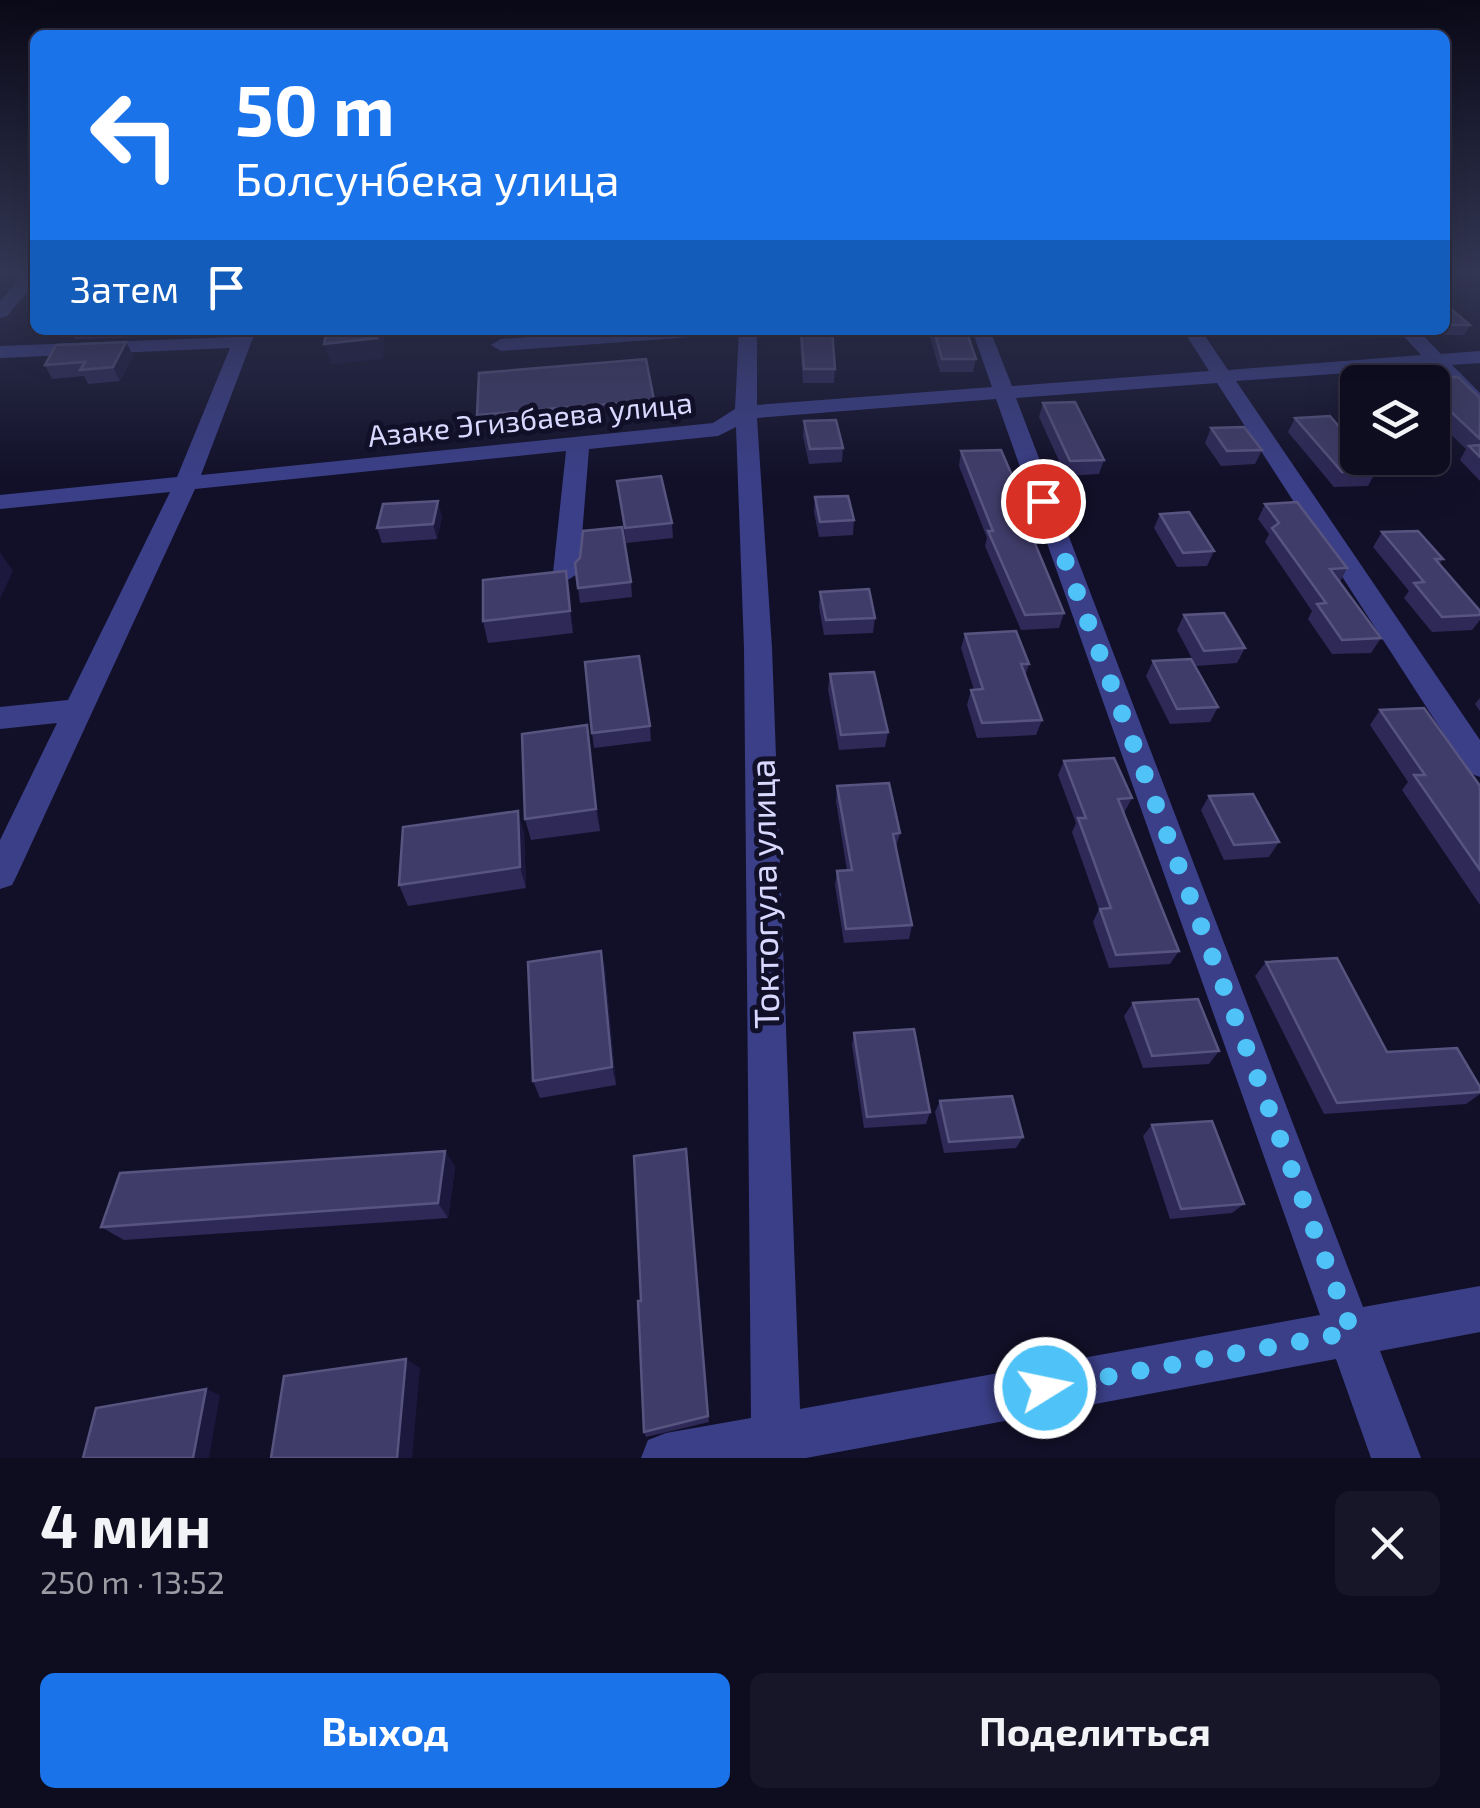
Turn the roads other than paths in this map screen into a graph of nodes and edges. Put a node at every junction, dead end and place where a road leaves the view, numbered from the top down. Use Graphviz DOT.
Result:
graph roads {
  1 [pos="153,342"];
  2 [pos="243,342"];
  3 [pos="541,342"];
  4 [pos="748,342"];
  5 [pos="985,342"];
  6 [pos="1200,342"];
  7 [pos="1419,342"];
  8 [pos="501,345"];
  9 [pos="0,352"];
  10 [pos="1480,357"];
  11 [pos="1437,360"];
  12 [pos="1223,376"];
  13 [pos="1003,393"];
  14 [pos="1480,405"];
  15 [pos="746,412"];
  16 [pos="578,442"];
  17 [pos="186,484"];
  18 [pos="0,502"];
  19 [pos="566,572"];
  20 [pos="78,710"];
  21 [pos="0,718"];
  22 [pos="1480,765"];
  23 [pos="0,875"];
  24 [pos="1480,1309"];
  25 [pos="1352,1332"];
  26 [pos="778,1448"];
  27 [pos="666,1458"];
  28 [pos="1396,1458"];
  1 -- 9 [label="street"];
  2 -- 17 [label="street"];
  3 -- 8 [label="street"];
  4 -- 15 [label="street, Токтогула улица"];
  5 -- 13 [label="street"];
  6 -- 12 [label="street"];
  7 -- 11 [label="street"];
  10 -- 11 [label="street, Азаке Эгизбаева улица"];
  11 -- 12 [label="street, Азаке Эгизбаева улица"];
  11 -- 14 [label="street"];
  12 -- 13 [label="street, Азаке Эгизбаева улица"];
  12 -- 22 [label="street"];
  13 -- 15 [label="street, Азаке Эгизбаева улица"];
  13 -- 25 [label="street"];
  15 -- 16 [label="street, Азаке Эгизбаева улица"];
  15 -- 26 [label="street, Токтогула улица"];
  16 -- 17 [label="street, Азаке Эгизбаева улица"];
  16 -- 19 [label="street"];
  17 -- 18 [label="street, Азаке Эгизбаева улица"];
  17 -- 20 [label="street"];
  20 -- 21 [label="street"];
  20 -- 23 [label="street"];
  24 -- 25 [label="street"];
  25 -- 26 [label="street"];
  25 -- 28 [label="street"];
  26 -- 27 [label="street"];
}
